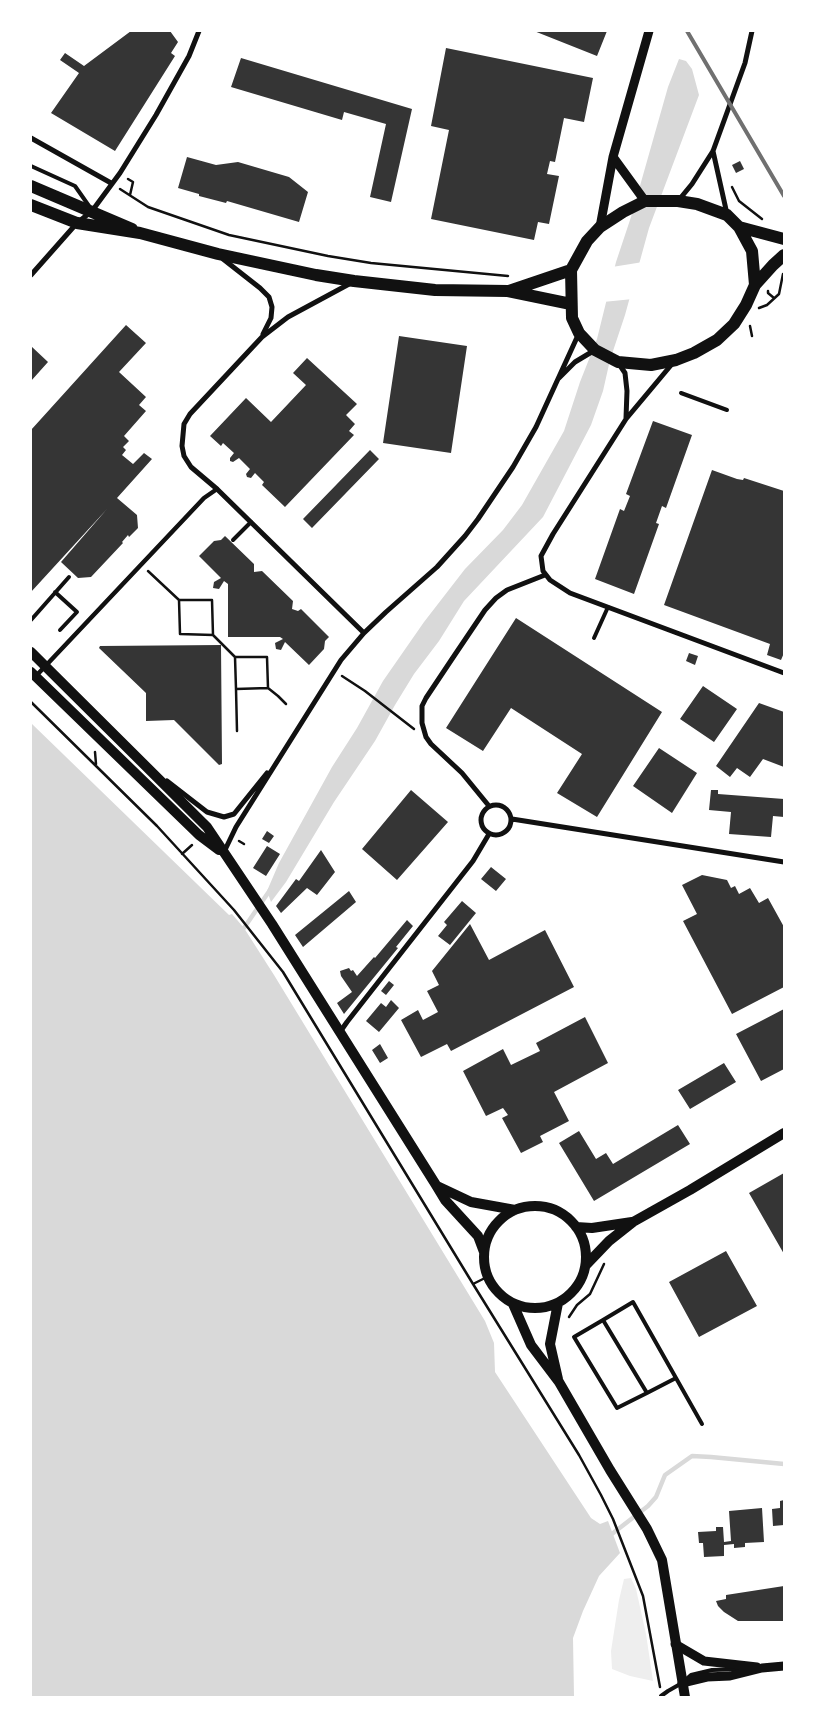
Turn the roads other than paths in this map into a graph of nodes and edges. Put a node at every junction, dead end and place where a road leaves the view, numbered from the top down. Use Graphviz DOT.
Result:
graph roads {
  1 [pos="199,31"];
  2 [pos="649,31"];
  3 [pos="752,31"];
  4 [pos="31,138"];
  5 [pos="713,151"];
  6 [pos="613,157"];
  7 [pos="31,166"];
  8 [pos="111,183"];
  9 [pos="31,186"];
  10 [pos="645,201"];
  11 [pos="678,201"];
  12 [pos="31,205"];
  13 [pos="92,211"];
  14 [pos="727,214"];
  15 [pos="77,223"];
  16 [pos="600,227"];
  17 [pos="739,228"];
  18 [pos="140,233"];
  19 [pos="784,239"];
  20 [pos="218,254"];
  21 [pos="784,255"];
  22 [pos="571,270"];
  23 [pos="31,275"];
  24 [pos="354,281"];
  25 [pos="755,285"];
  26 [pos="508,291"];
  27 [pos="571,304"];
  28 [pos="579,333"];
  29 [pos="262,337"];
  30 [pos="595,350"];
  31 [pos="676,360"];
  32 [pos="618,362"];
  33 [pos="556,380"];
  34 [pos="681,393"];
  35 [pos="727,410"];
  36 [pos="626,419"];
  37 [pos="217,489"];
  38 [pos="251,522"];
  39 [pos="233,540"];
  40 [pos="545,576"];
  41 [pos="69,577"];
  42 [pos="55,592"];
  43 [pos="608,607"];
  44 [pos="31,620"];
  45 [pos="60,630"];
  46 [pos="364,633"];
  47 [pos="594,638"];
  48 [pos="31,652"];
  49 [pos="45,666"];
  50 [pos="784,673"];
  51 [pos="34,674"];
  52 [pos="142,761"];
  53 [pos="274,766"];
  54 [pos="489,806"];
  55 [pos="512,819"];
  56 [pos="489,834"];
  57 [pos="224,853"];
  58 [pos="784,862"];
  59 [pos="340,1033"];
  60 [pos="784,1133"];
  61 [pos="436,1185"];
  62 [pos="515,1210"];
  63 [pos="633,1222"];
  64 [pos="576,1227"];
  65 [pos="484,1252"];
  66 [pos="586,1264"];
  67 [pos="558,1303"];
  68 [pos="513,1304"];
  69 [pos="603,1320"];
  70 [pos="676,1378"];
  71 [pos="558,1382"];
  72 [pos="646,1393"];
  73 [pos="702,1424"];
  74 [pos="675,1644"];
  75 [pos="784,1666"];
  76 [pos="762,1668"];
  77 [pos="682,1683"];
  78 [pos="662,1696"];
  79 [pos="684,1697"];
  1 -- 8 [label="street"];
  2 -- 6 [label="street"];
  3 -- 5 [label="street"];
  4 -- 8 [label="street"];
  5 -- 11 [label="street"];
  5 -- 14 [label="street"];
  6 -- 10 [label="street"];
  6 -- 16 [label="street"];
  7 -- 13 [label="lane"];
  8 -- 13 [label="street"];
  9 -- 13 [label="main road"];
  10 -- 11 [label="main road"];
  10 -- 16 [label="main road"];
  11 -- 14 [label="main road"];
  12 -- 15 [label="main road"];
  13 -- 15 [label="street"];
  13 -- 18 [label="main road"];
  14 -- 17 [label="main road"];
  15 -- 18 [label="main road"];
  15 -- 23 [label="street"];
  16 -- 22 [label="main road"];
  17 -- 19 [label="main road"];
  17 -- 25 [label="main road"];
  18 -- 20 [label="main road"];
  20 -- 24 [label="main road"];
  20 -- 29 [label="street"];
  21 -- 25 [label="main road"];
  22 -- 26 [label="main road"];
  22 -- 27 [label="main road"];
  24 -- 26 [label="main road"];
  24 -- 29 [label="street"];
  25 -- 31 [label="main road"];
  26 -- 27 [label="main road"];
  27 -- 28 [label="main road"];
  28 -- 30 [label="main road"];
  28 -- 33 [label="street"];
  29 -- 37 [label="street"];
  30 -- 32 [label="main road"];
  30 -- 33 [label="street"];
  31 -- 32 [label="main road"];
  31 -- 36 [label="street"];
  32 -- 36 [label="street"];
  33 -- 46 [label="street"];
  34 -- 35 [label="lane"];
  36 -- 40 [label="street"];
  37 -- 38 [label="street"];
  37 -- 49 [label="street"];
  38 -- 39 [label="lane"];
  38 -- 46 [label="street"];
  40 -- 43 [label="street"];
  40 -- 54 [label="street"];
  41 -- 42 [label="lane"];
  42 -- 44 [label="lane"];
  42 -- 45 [label="lane"];
  43 -- 47 [label="lane"];
  43 -- 50 [label="street"];
  46 -- 53 [label="street"];
  48 -- 49 [label="main road"];
  49 -- 51 [label="street"];
  49 -- 52 [label="main road"];
  51 -- 57 [label="main road"];
  52 -- 53 [label="street"];
  52 -- 57 [label="main road"];
  53 -- 57 [label="street"];
  54 -- 55 [label="street"];
  54 -- 56 [label="street"];
  55 -- 56 [label="street"];
  55 -- 58 [label="street"];
  56 -- 59 [label="street"];
  57 -- 59 [label="main road"];
  59 -- 61 [label="main road"];
  60 -- 63 [label="main road"];
  61 -- 62 [label="main road"];
  61 -- 65 [label="main road"];
  62 -- 64 [label="main road"];
  62 -- 65 [label="main road"];
  63 -- 64 [label="main road"];
  63 -- 66 [label="main road"];
  64 -- 66 [label="main road"];
  65 -- 68 [label="main road"];
  66 -- 67 [label="main road"];
  67 -- 68 [label="main road"];
  67 -- 71 [label="main road"];
  68 -- 71 [label="main road"];
  69 -- 70 [label="lane"];
  69 -- 72 [label="lane"];
  69 -- 72 [label="lane"];
  70 -- 72 [label="lane"];
  70 -- 73 [label="lane"];
  71 -- 74 [label="main road"];
  74 -- 76 [label="street"];
  74 -- 77 [label="main road"];
  75 -- 76 [label="street"];
  76 -- 77 [label="street"];
  77 -- 78 [label="lane"];
  77 -- 79 [label="main road"];
}
